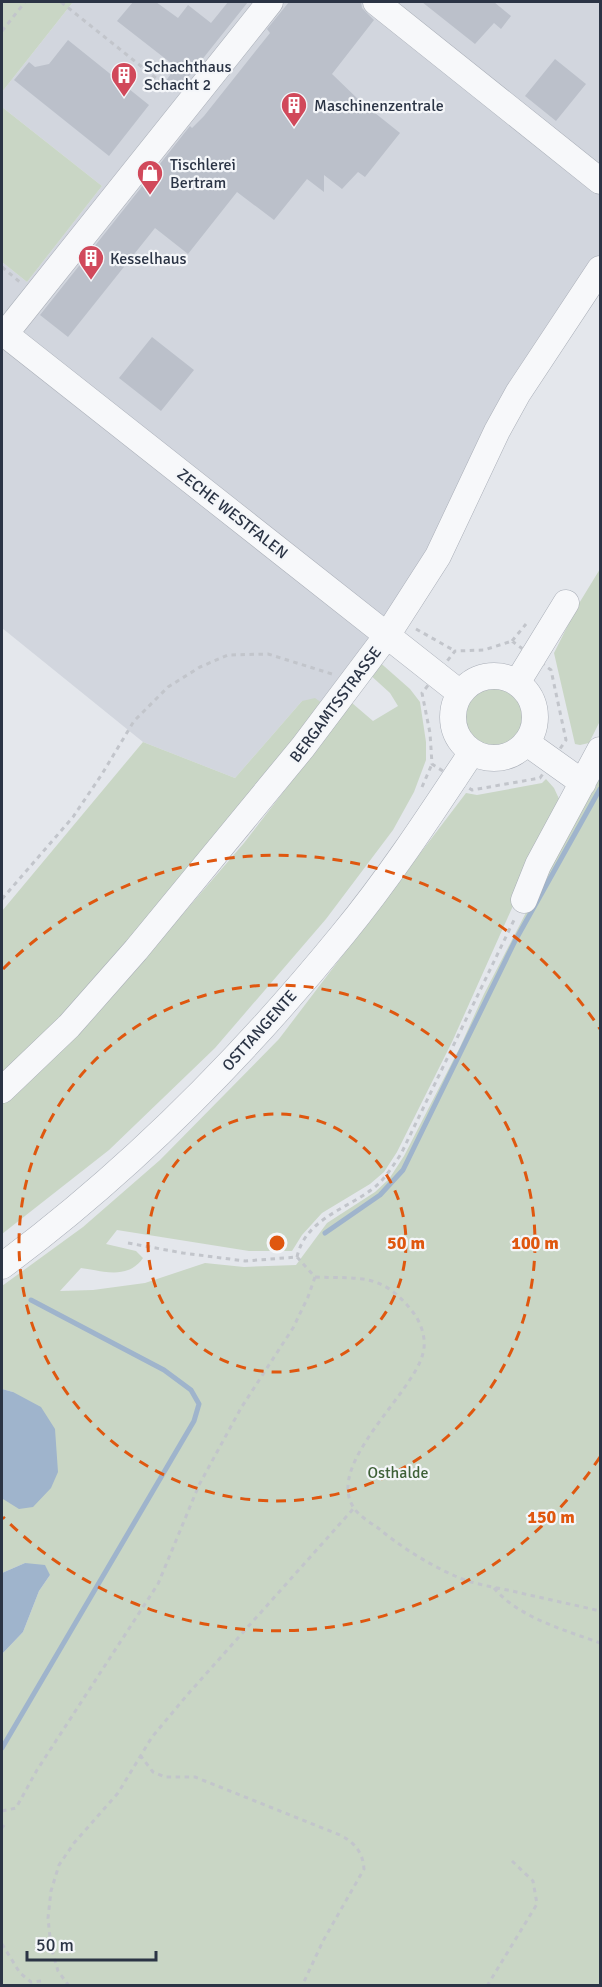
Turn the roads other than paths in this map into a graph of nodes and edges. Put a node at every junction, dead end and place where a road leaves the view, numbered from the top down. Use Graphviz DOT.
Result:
graph roads {
  1 [pos="270,2"];
  2 [pos="376,2"];
  3 [pos="401,2"];
  4 [pos="498,78"];
  5 [pos="600,181"];
  6 [pos="600,269"];
  7 [pos="3,336"];
  8 [pos="566,603"];
  9 [pos="394,627"];
  10 [pos="517,683"];
  11 [pos="460,693"];
  12 [pos="527,742"];
  13 [pos="600,750"];
  14 [pos="472,752"];
  15 [pos="583,783"];
  16 [pos="524,900"];
  17 [pos="2,1090"];
  18 [pos="2,1266"];
  1 -- 7 [label="street, ZECHE WESTFALEN"];
  2 -- 5 [label="street"];
  3 -- 4 [label="street"];
  6 -- 9 [label="street, BERGAMTSSTRASSE"];
  7 -- 9 [label="street, ZECHE WESTFALEN"];
  8 -- 10 [label="street"];
  9 -- 11 [label="street, ZECHE WESTFALEN"];
  9 -- 17 [label="street, BERGAMTSSTRASSE"];
  10 -- 11 [label="street"];
  10 -- 12 [label="street"];
  11 -- 14 [label="street"];
  12 -- 14 [label="street"];
  12 -- 15 [label="street"];
  13 -- 15 [label="street"];
  14 -- 18 [label="street, OSTTANGENTE"];
  15 -- 16 [label="street"];
}
